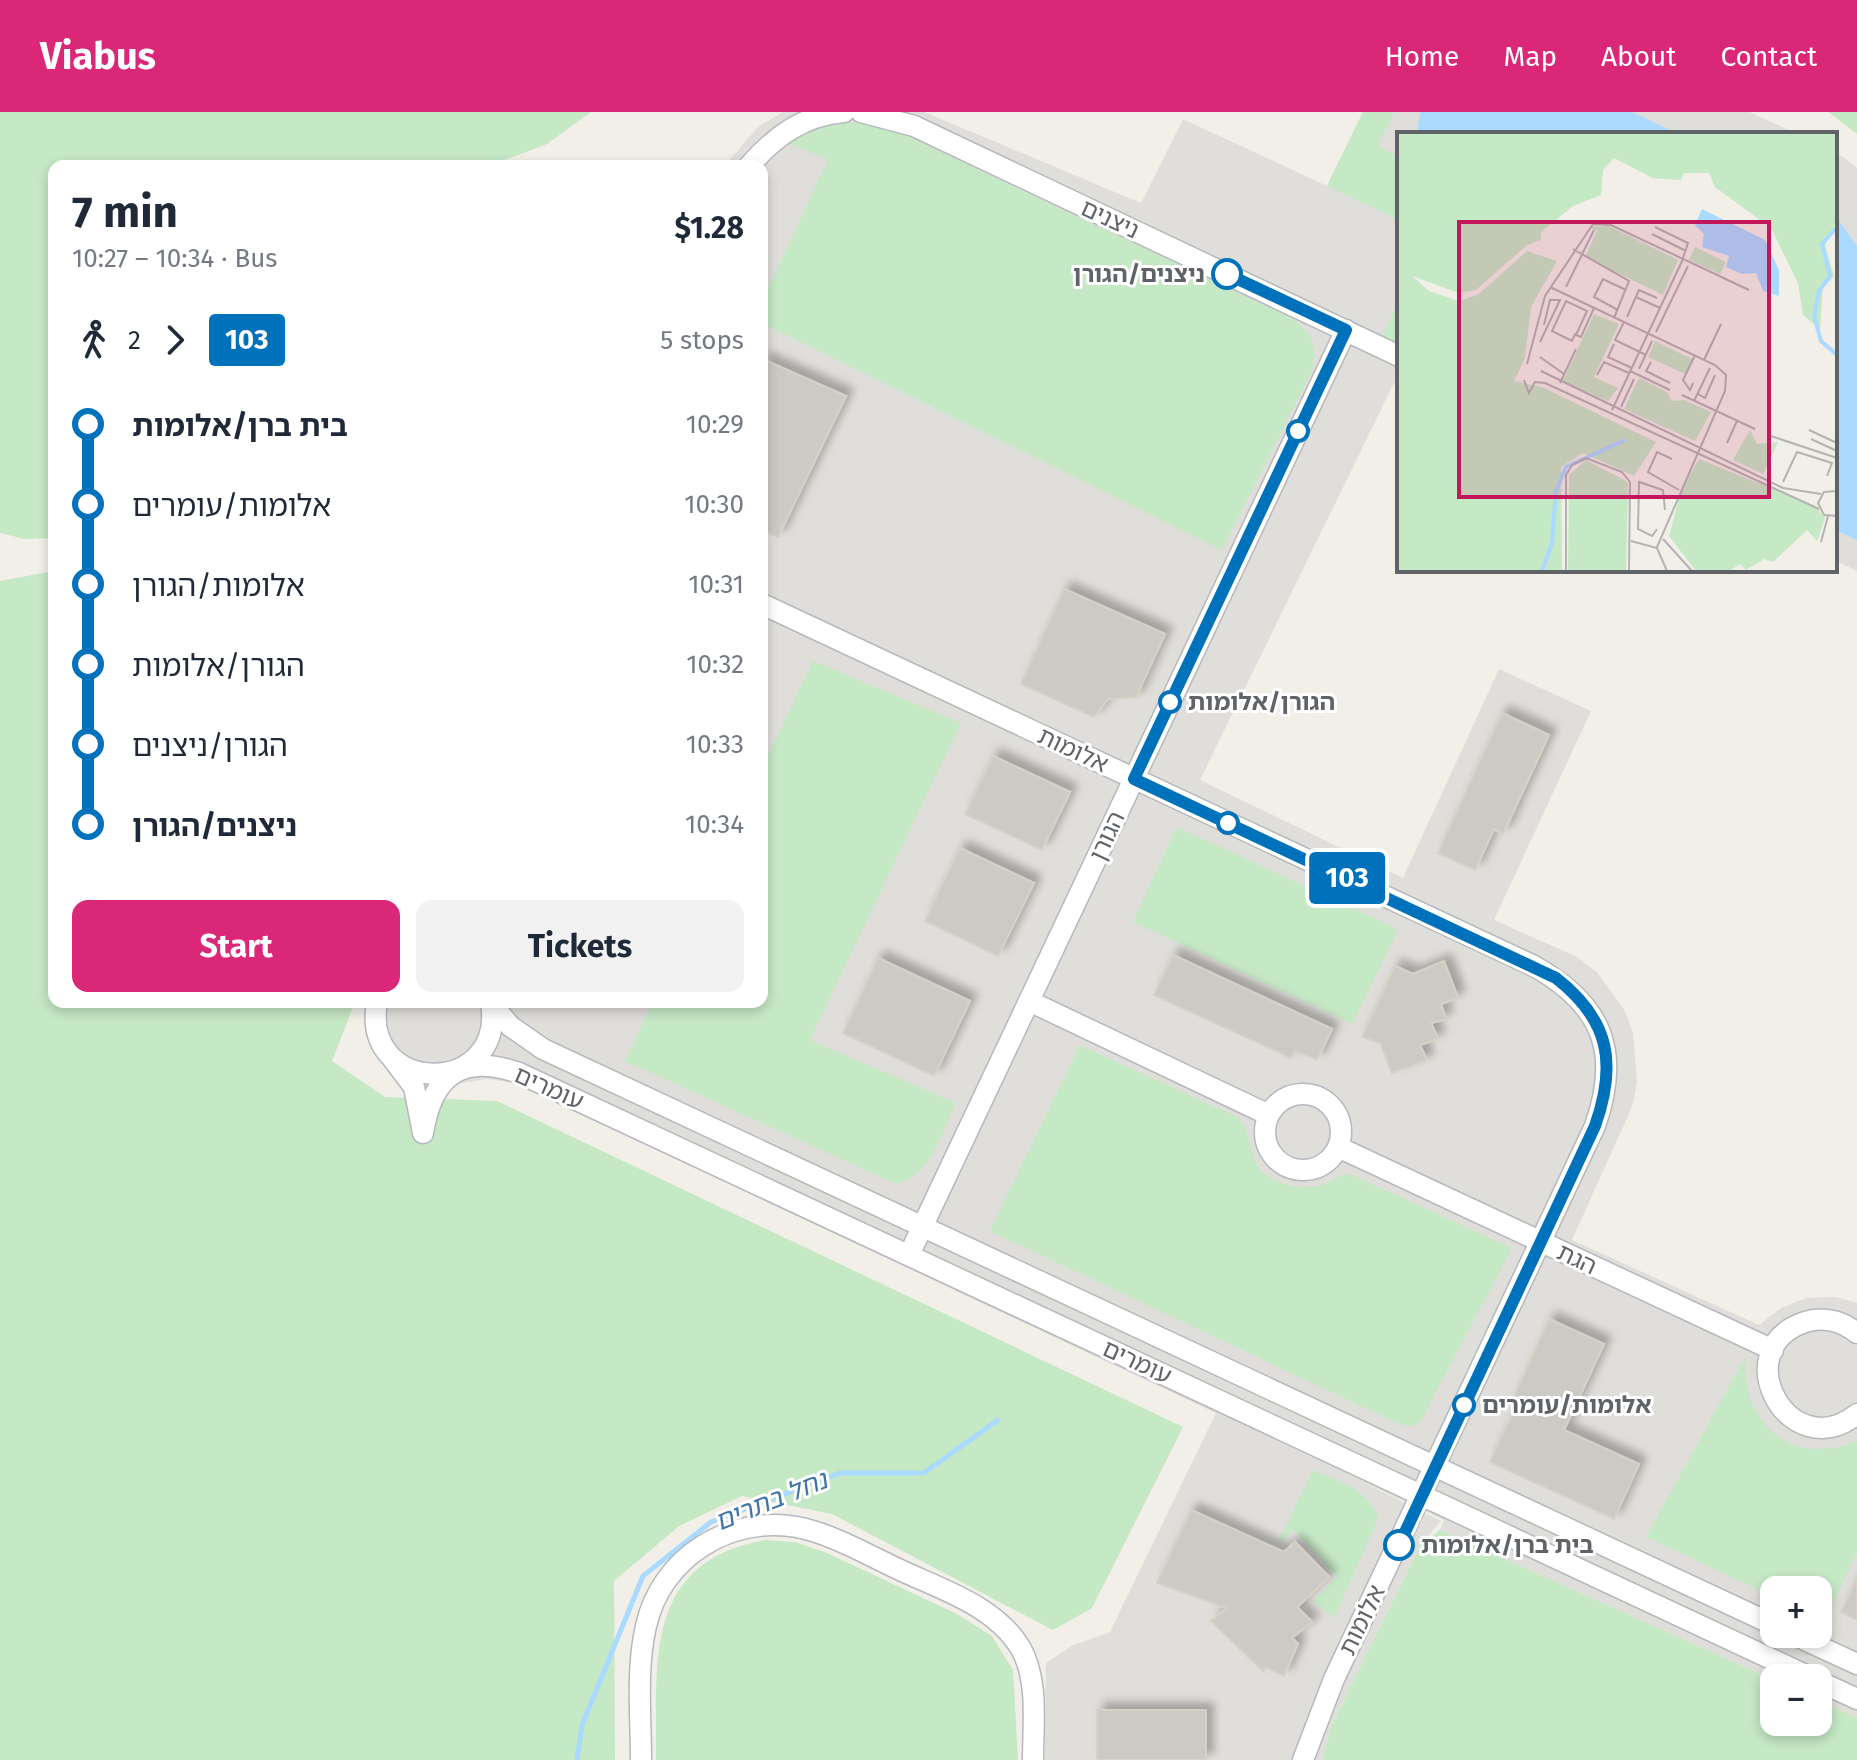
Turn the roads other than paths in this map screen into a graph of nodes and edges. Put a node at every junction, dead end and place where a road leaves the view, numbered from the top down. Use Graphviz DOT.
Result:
graph roads {
  1 [pos="844,112"];
  2 [pos="861,112"];
  3 [pos="755,160"];
  4 [pos="1346,330"];
  5 [pos="1397,355"];
  6 [pos="768,607"];
  7 [pos="1134,779"];
  8 [pos="1029,1001"];
  9 [pos="377,1008"];
  10 [pos="492,1008"];
  11 [pos="496,1008"];
  12 [pos="392,1058"];
  13 [pos="457,1070"];
  14 [pos="1269,1115"];
  15 [pos="1338,1147"];
  16 [pos="922,1227"];
  17 [pos="1540,1242"];
  18 [pos="909,1255"];
  19 [pos="1857,1333"];
  20 [pos="1773,1350"];
  21 [pos="1857,1414"];
  22 [pos="1435,1467"];
  23 [pos="1422,1496"];
  24 [pos="1760,1618"];
  25 [pos="1822,1648"];
  26 [pos="1782,1664"];
  27 [pos="1857,1664"];
  28 [pos="1832,1687"];
  29 [pos="1857,1699"];
  30 [pos="641,1760"];
  31 [pos="1033,1760"];
  32 [pos="1303,1760"];
  1 -- 3 [label="street"];
  2 -- 4 [label="street, ניצנים"];
  4 -- 5 [label="street, ניצנים"];
  4 -- 7 [label="street, הגורן"];
  6 -- 7 [label="street, אלומות"];
  7 -- 8 [label="street, הגורן"];
  7 -- 17 [label="street, אלומות"];
  8 -- 14 [label="street"];
  8 -- 16 [label="street, הגורן"];
  9 -- 12 [label="street"];
  10 -- 13 [label="street"];
  11 -- 16 [label="street, עומרים"];
  12 -- 13 [label="street, עומרים"];
  12 -- 13 [label="street"];
  13 -- 18 [label="street, עומרים"];
  14 -- 15 [label="street"];
  14 -- 15 [label="street"];
  15 -- 17 [label="street, הגת"];
  16 -- 18 [label="street, הגורן"];
  16 -- 22 [label="street, עומרים"];
  17 -- 20 [label="street, הגת"];
  17 -- 22 [label="street, אלומות"];
  18 -- 23 [label="street, עומרים"];
  19 -- 20 [label="street"];
  20 -- 21 [label="street"];
  22 -- 23 [label="street, אלומות"];
  22 -- 24 [label="street, עומרים"];
  23 -- 26 [label="street, עומרים"];
  23 -- 32 [label="street, אלומות"];
  25 -- 27 [label="street"];
  28 -- 29 [label="street"];
  30 -- 31 [label="street"];
}
